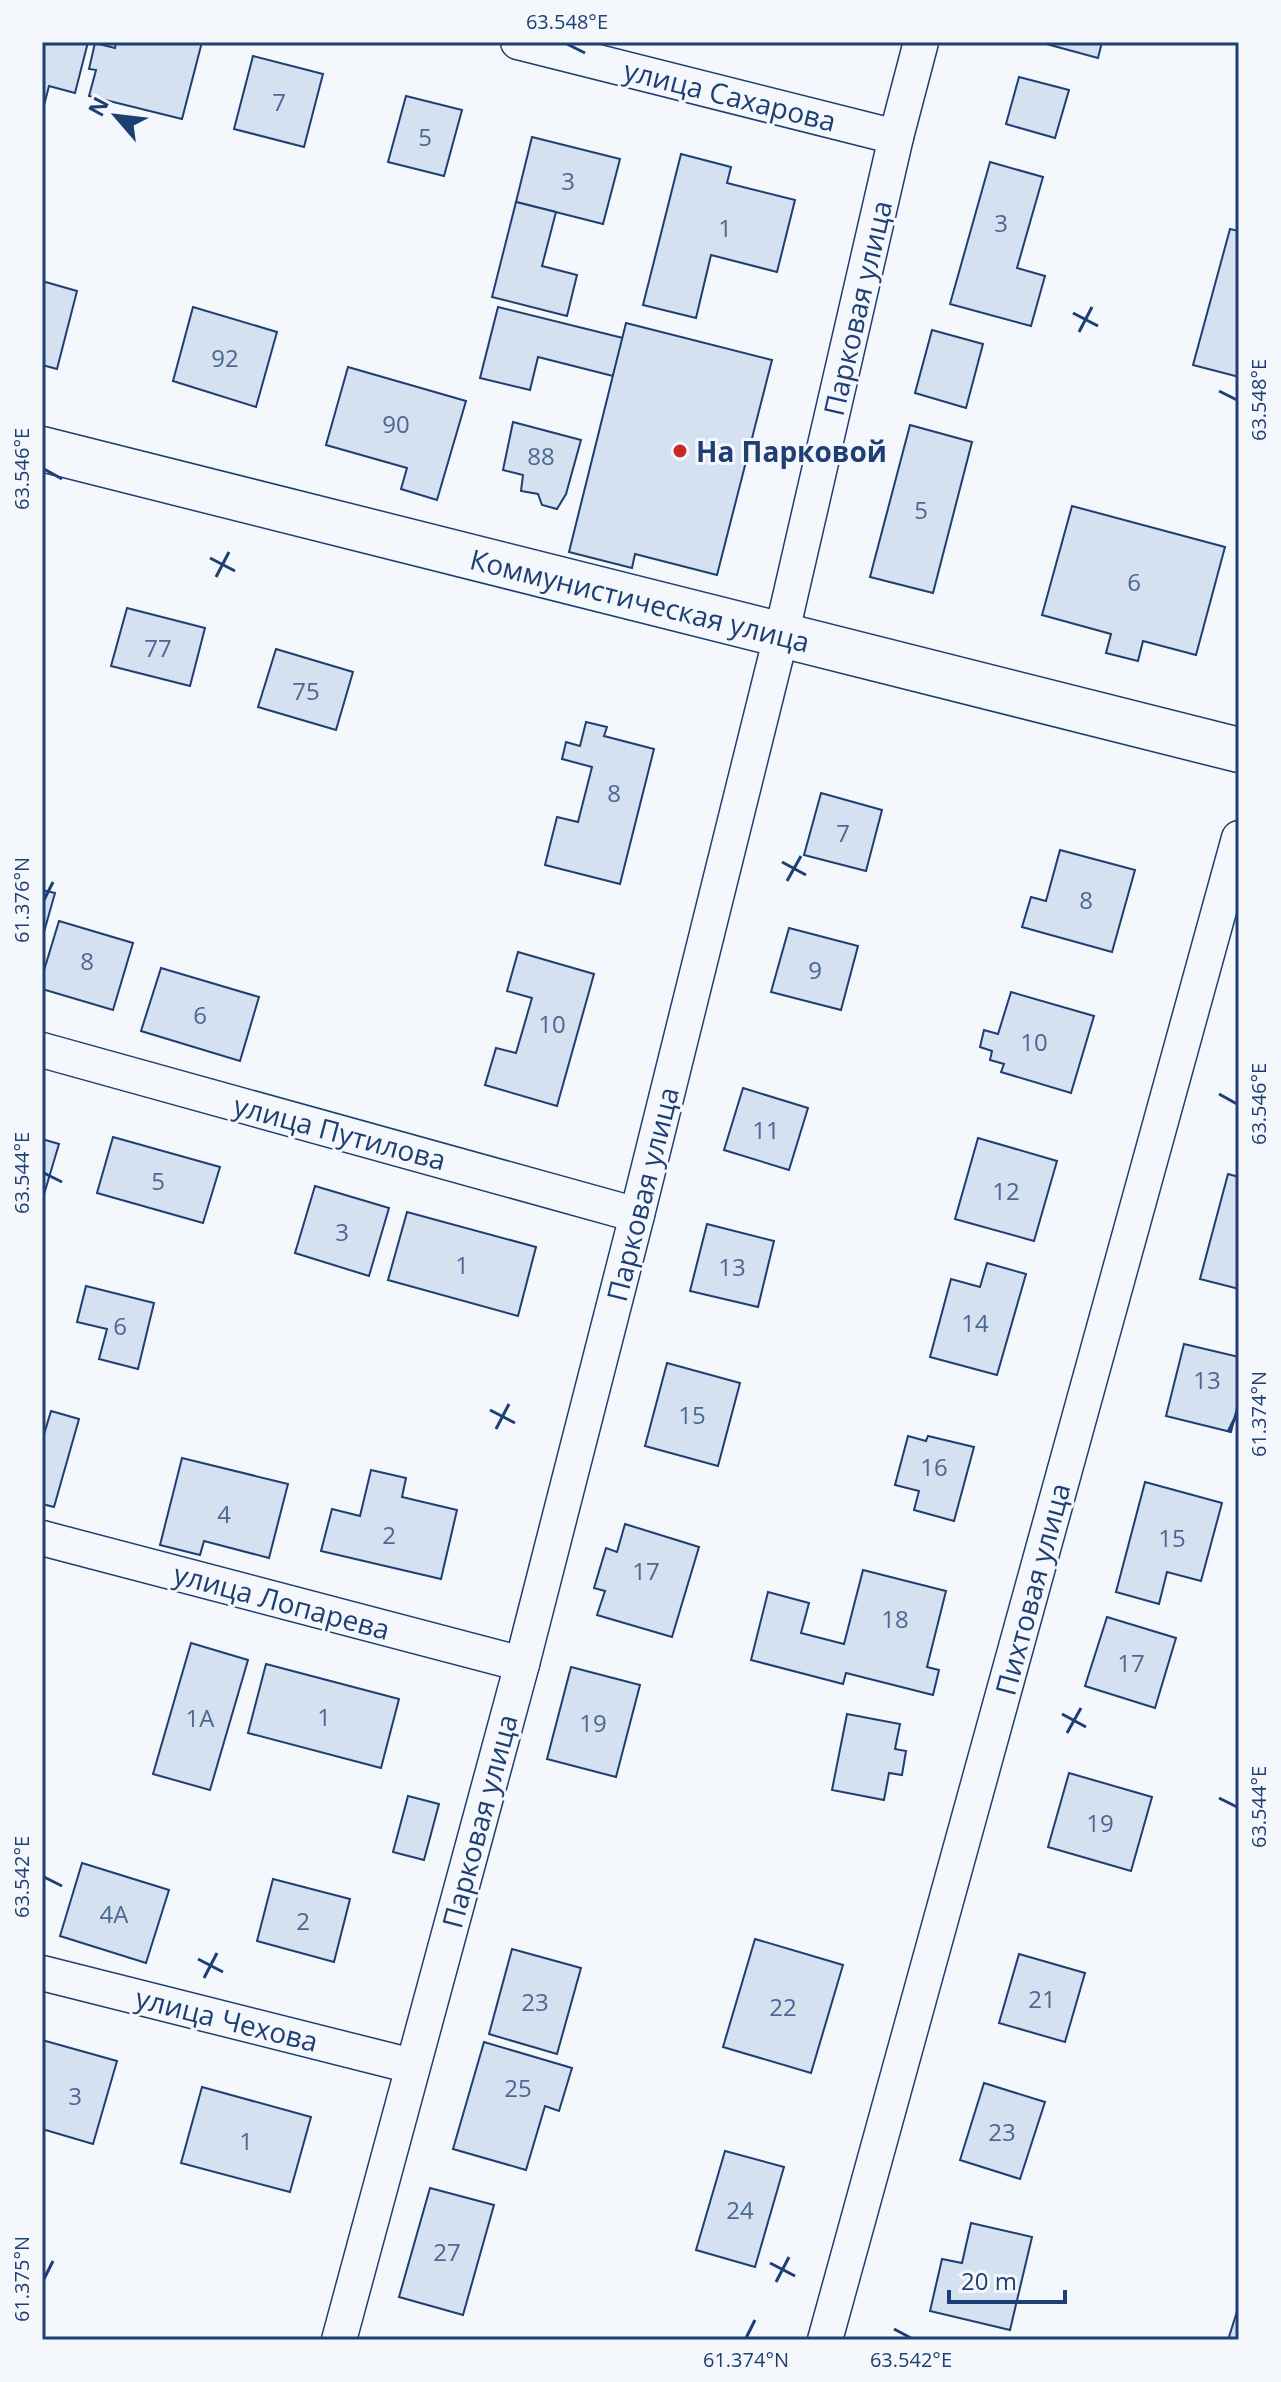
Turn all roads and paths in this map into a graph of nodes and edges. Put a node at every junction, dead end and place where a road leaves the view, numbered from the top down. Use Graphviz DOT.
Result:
graph roads {
  1 [pos="518,42"];
  2 [pos="921,42"];
  3 [pos="896,137"];
  4 [pos="42,449"];
  5 [pos="781,636"];
  6 [pos="1239,750"];
  7 [pos="1239,838"];
  8 [pos="42,1050"];
  9 [pos="637,1215"];
  10 [pos="42,1538"];
  11 [pos="522,1664"];
  12 [pos="42,1973"];
  13 [pos="412,2066"];
  14 [pos="339,2340"];
  15 [pos="825,2340"];
  1 -- 3 [label="street, улица Сахарова"];
  2 -- 3 [label="street, Парковая улица"];
  3 -- 5 [label="street, Парковая улица"];
  4 -- 5 [label="street, Коммунистическая улица"];
  5 -- 6 [label="street, Коммунистическая улица"];
  5 -- 9 [label="street, Парковая улица"];
  7 -- 15 [label="street, Пихтовая улица"];
  8 -- 9 [label="street, улица Путилова"];
  9 -- 11 [label="street, Парковая улица"];
  10 -- 11 [label="street, улица Лопарева"];
  11 -- 13 [label="street, Парковая улица"];
  12 -- 13 [label="street, улица Чехова"];
  13 -- 14 [label="street, Парковая улица"];
}
